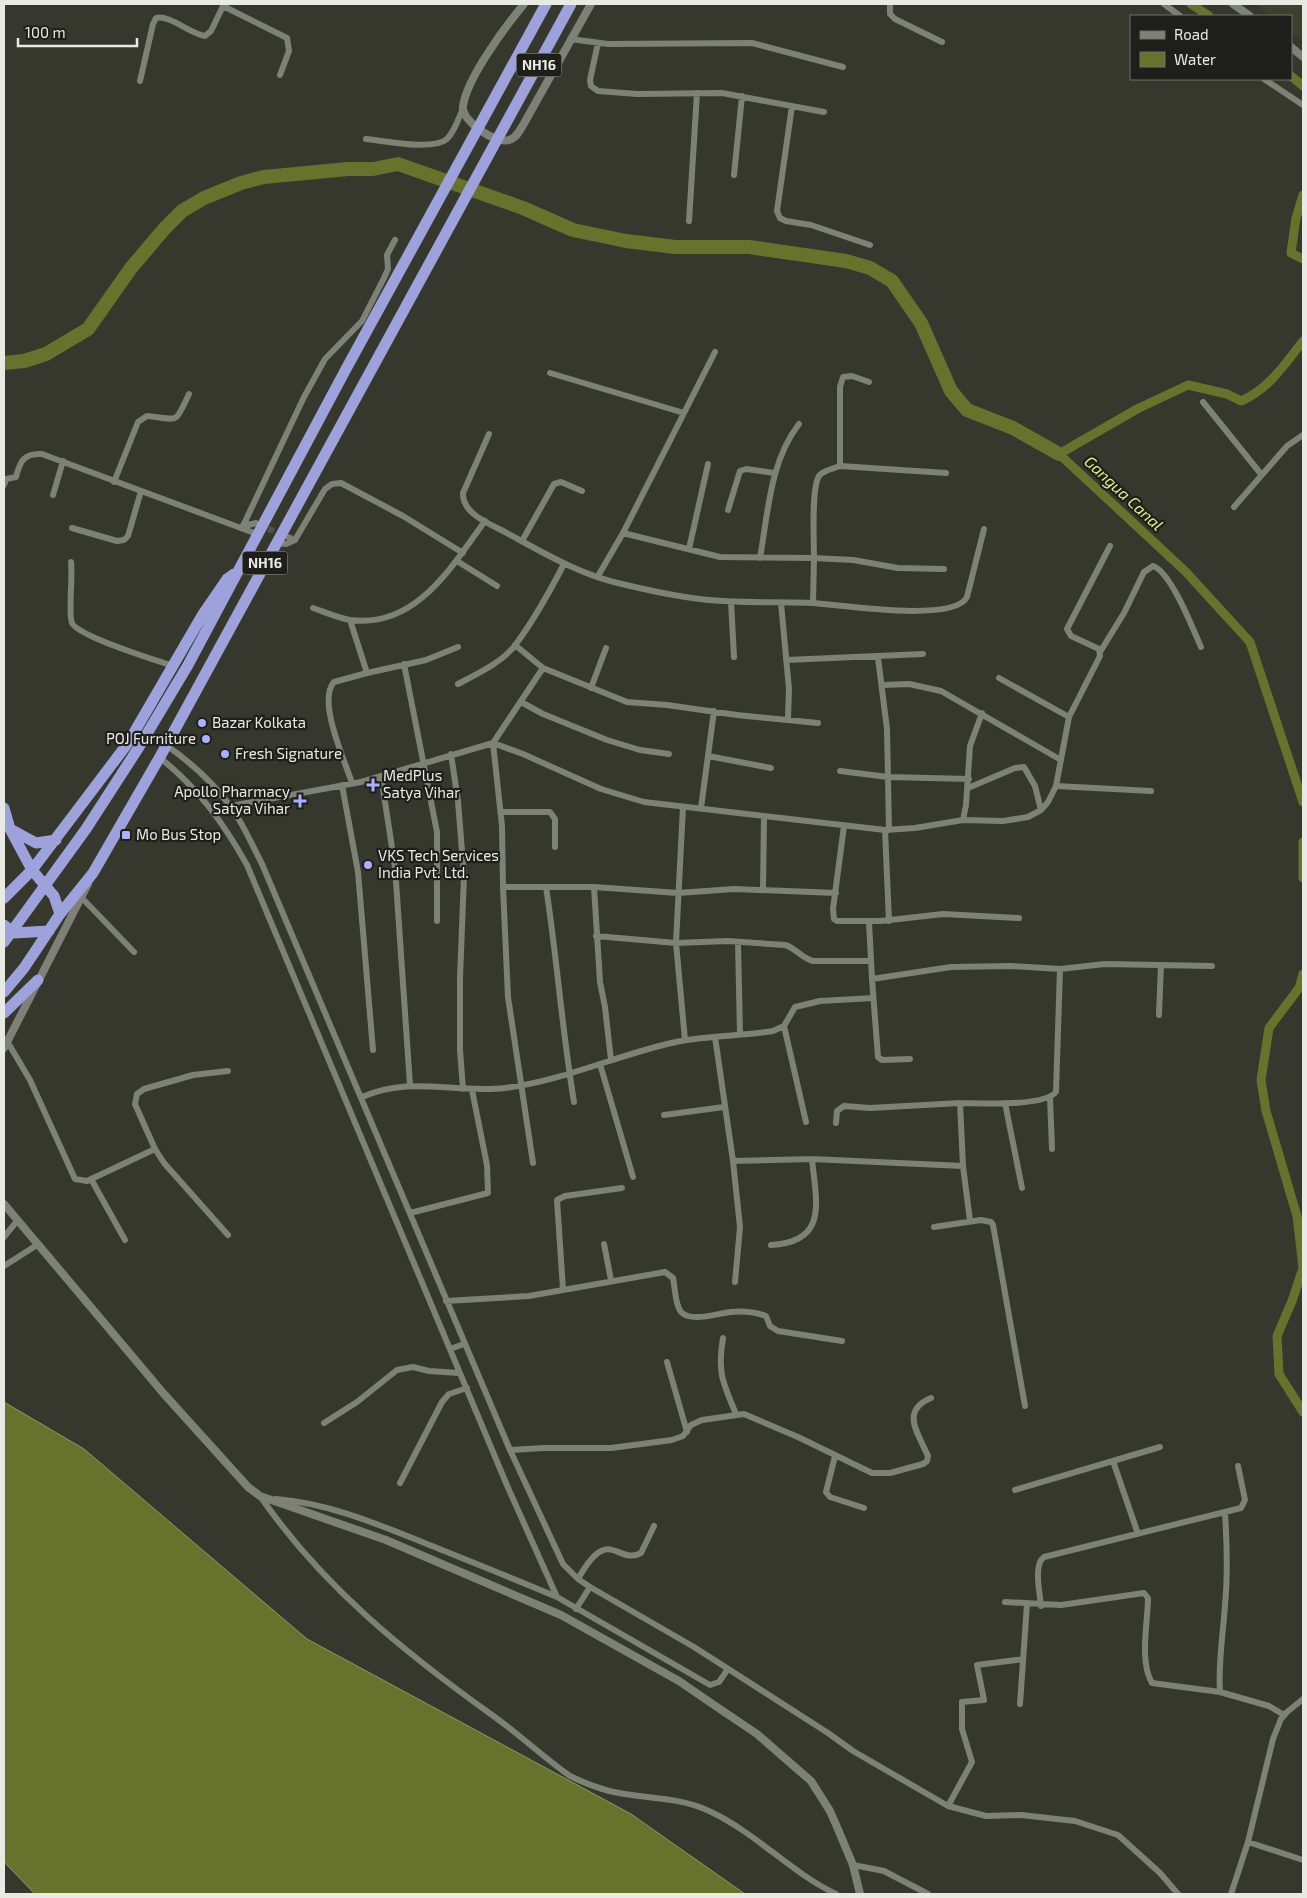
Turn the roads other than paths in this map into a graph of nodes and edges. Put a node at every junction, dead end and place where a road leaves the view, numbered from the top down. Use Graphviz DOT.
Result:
graph roads {
  1 [pos="524,4"];
  2 [pos="546,4"];
  3 [pos="571,4"];
  4 [pos="591,4"];
  5 [pos="890,4"];
  6 [pos="1164,4"];
  7 [pos="1233,4"];
  8 [pos="223,5"];
  9 [pos="1179,15"];
  10 [pos="1249,15"];
  11 [pos="570,39"];
  12 [pos="942,42"];
  13 [pos="598,43"];
  14 [pos="1292,48"];
  15 [pos="1303,57"];
  16 [pos="843,67"];
  17 [pos="280,75"];
  18 [pos="1266,80"];
  19 [pos="140,81"];
  20 [pos="698,93"];
  21 [pos="742,96"];
  22 [pos="1303,105"];
  23 [pos="792,106"];
  24 [pos="463,108"];
  25 [pos="824,112"];
  26 [pos="366,139"];
  27 [pos="734,175"];
  28 [pos="689,221"];
  29 [pos="395,240"];
  30 [pos="870,245"];
  31 [pos="715,352"];
  32 [pos="550,373"];
  33 [pos="869,382"];
  34 [pos="189,394"];
  35 [pos="1203,402"];
  36 [pos="684,414"];
  37 [pos="799,424"];
  38 [pos="489,434"];
  39 [pos="1302,436"];
  40 [pos="63,460"];
  41 [pos="708,464"];
  42 [pos="840,466"];
  43 [pos="774,473"];
  44 [pos="946,474"];
  45 [pos="1261,474"];
  46 [pos="114,482"];
  47 [pos="4,485"];
  48 [pos="141,491"];
  49 [pos="582,491"];
  50 [pos="53,495"];
  51 [pos="1234,507"];
  52 [pos="728,510"];
  53 [pos="484,521"];
  54 [pos="243,525"];
  55 [pos="72,528"];
  56 [pos="257,529"];
  57 [pos="984,529"];
  58 [pos="624,533"];
  59 [pos="288,537"];
  60 [pos="295,540"];
  61 [pos="522,541"];
  62 [pos="276,543"];
  63 [pos="1110,546"];
  64 [pos="689,549"];
  65 [pos="463,553"];
  66 [pos="760,558"];
  67 [pos="814,558"];
  68 [pos="457,561"];
  69 [pos="71,562"];
  70 [pos="564,564"];
  71 [pos="240,569"];
  72 [pos="944,569"];
  73 [pos="598,576"];
  74 [pos="497,586"];
  75 [pos="731,602"];
  76 [pos="781,603"];
  77 [pos="814,603"];
  78 [pos="313,608"];
  79 [pos="350,620"];
  80 [pos="515,645"];
  81 [pos="458,647"];
  82 [pos="1202,647"];
  83 [pos="606,648"];
  84 [pos="1100,652"];
  85 [pos="923,654"];
  86 [pos="734,657"];
  87 [pos="878,658"];
  88 [pos="786,660"];
  89 [pos="404,664"];
  90 [pos="174,666"];
  91 [pos="543,668"];
  92 [pos="367,672"];
  93 [pos="999,678"];
  94 [pos="458,684"];
  95 [pos="883,685"];
  96 [pos="591,688"];
  97 [pos="521,702"];
  98 [pos="714,711"];
  99 [pos="982,713"];
  100 [pos="1069,717"];
  101 [pos="788,718"];
  102 [pos="818,723"];
  103 [pos="493,743"];
  104 [pos="163,751"];
  105 [pos="451,754"];
  106 [pos="669,754"];
  107 [pos="708,756"];
  108 [pos="1061,760"];
  109 [pos="423,763"];
  110 [pos="771,768"];
  111 [pos="840,771"];
  112 [pos="381,776"];
  113 [pos="888,777"];
  114 [pos="969,778"];
  115 [pos="352,783"];
  116 [pos="342,785"];
  117 [pos="1056,786"];
  118 [pos="968,788"];
  119 [pos="1151,791"];
  120 [pos="230,806"];
  121 [pos="683,806"];
  122 [pos="4,808"];
  123 [pos="702,808"];
  124 [pos="1041,810"];
  125 [pos="500,812"];
  126 [pos="764,816"];
  127 [pos="963,820"];
  128 [pos="844,826"];
  129 [pos="10,830"];
  130 [pos="887,830"];
  131 [pos="56,840"];
  132 [pos="555,847"];
  133 [pos="32,870"];
  134 [pos="93,873"];
  135 [pos="503,887"];
  136 [pos="546,887"];
  137 [pos="594,887"];
  138 [pos="763,890"];
  139 [pos="678,893"];
  140 [pos="836,893"];
  141 [pos="4,898"];
  142 [pos="82,898"];
  143 [pos="60,914"];
  144 [pos="1020,918"];
  145 [pos="436,921"];
  146 [pos="889,921"];
  147 [pos="869,922"];
  148 [pos="4,925"];
  149 [pos="49,931"];
  150 [pos="596,936"];
  151 [pos="4,942"];
  152 [pos="738,942"];
  153 [pos="676,943"];
  154 [pos="134,952"];
  155 [pos="871,961"];
  156 [pos="1160,965"];
  157 [pos="1212,966"];
  158 [pos="1060,969"];
  159 [pos="872,979"];
  160 [pos="38,980"];
  161 [pos="4,992"];
  162 [pos="873,998"];
  163 [pos="4,1013"];
  164 [pos="1159,1014"];
  165 [pos="784,1026"];
  166 [pos="740,1034"];
  167 [pos="715,1037"];
  168 [pos="685,1040"];
  169 [pos="6,1044"];
  170 [pos="373,1050"];
  171 [pos="910,1059"];
  172 [pos="611,1060"];
  173 [pos="600,1064"];
  174 [pos="228,1071"];
  175 [pos="569,1073"];
  176 [pos="410,1085"];
  177 [pos="522,1085"];
  178 [pos="463,1089"];
  179 [pos="472,1090"];
  180 [pos="362,1097"];
  181 [pos="1050,1098"];
  182 [pos="574,1102"];
  183 [pos="960,1102"];
  184 [pos="1005,1102"];
  185 [pos="724,1107"];
  186 [pos="664,1115"];
  187 [pos="806,1122"];
  188 [pos="836,1123"];
  189 [pos="155,1149"];
  190 [pos="1052,1150"];
  191 [pos="812,1159"];
  192 [pos="733,1161"];
  193 [pos="533,1163"];
  194 [pos="963,1166"];
  195 [pos="633,1177"];
  196 [pos="91,1179"];
  197 [pos="622,1188"];
  198 [pos="1022,1188"];
  199 [pos="4,1204"];
  200 [pos="410,1213"];
  201 [pos="17,1221"];
  202 [pos="970,1222"];
  203 [pos="934,1227"];
  204 [pos="228,1235"];
  205 [pos="4,1237"];
  206 [pos="125,1240"];
  207 [pos="604,1244"];
  208 [pos="37,1245"];
  209 [pos="771,1246"];
  210 [pos="4,1266"];
  211 [pos="612,1280"];
  212 [pos="735,1282"];
  213 [pos="563,1289"];
  214 [pos="446,1301"];
  215 [pos="722,1338"];
  216 [pos="842,1341"];
  217 [pos="464,1344"];
  218 [pos="450,1349"];
  219 [pos="667,1362"];
  220 [pos="460,1373"];
  221 [pos="467,1388"];
  222 [pos="931,1398"];
  223 [pos="1025,1406"];
  224 [pos="736,1414"];
  225 [pos="324,1423"];
  226 [pos="687,1432"];
  227 [pos="1160,1447"];
  228 [pos="510,1450"];
  229 [pos="835,1456"];
  230 [pos="1113,1461"];
  231 [pos="1238,1466"];
  232 [pos="400,1483"];
  233 [pos="1015,1490"];
  234 [pos="264,1497"];
  235 [pos="864,1508"];
  236 [pos="1225,1513"];
  237 [pos="654,1526"];
  238 [pos="1138,1534"];
  239 [pos="578,1579"];
  240 [pos="590,1587"];
  241 [pos="557,1597"];
  242 [pos="1005,1602"];
  243 [pos="1027,1604"];
  244 [pos="1041,1606"];
  245 [pos="576,1609"];
  246 [pos="1023,1659"];
  247 [pos="726,1671"];
  248 [pos="1220,1692"];
  249 [pos="1303,1699"];
  250 [pos="1020,1704"];
  251 [pos="1284,1715"];
  252 [pos="948,1806"];
  253 [pos="1248,1842"];
  254 [pos="1303,1860"];
  255 [pos="853,1865"];
  256 [pos="836,1894"];
  257 [pos="860,1894"];
  258 [pos="928,1894"];
  259 [pos="1178,1894"];
  260 [pos="1232,1894"];
  1 -- 24 [label="street"];
  2 -- 56 [label="highway, NH16"];
  3 -- 62 [label="highway, NH16"];
  4 -- 11 [label="street"];
  5 -- 12 [label="street"];
  6 -- 9 [label="street"];
  7 -- 10 [label="street"];
  8 -- 17 [label="street"];
  8 -- 19 [label="street"];
  11 -- 13 [label="street"];
  11 -- 24 [label="street"];
  13 -- 16 [label="street"];
  13 -- 20 [label="street"];
  14 -- 15 [label="street"];
  18 -- 22 [label="street"];
  20 -- 21 [label="street"];
  20 -- 28 [label="street"];
  21 -- 23 [label="street"];
  21 -- 27 [label="street"];
  23 -- 25 [label="street"];
  23 -- 30 [label="street"];
  24 -- 26 [label="street"];
  29 -- 54 [label="street"];
  31 -- 36 [label="street"];
  32 -- 36 [label="street"];
  33 -- 42 [label="street"];
  34 -- 46 [label="street"];
  35 -- 45 [label="street"];
  36 -- 58 [label="street"];
  37 -- 43 [label="street"];
  38 -- 53 [label="street"];
  39 -- 45 [label="street"];
  40 -- 46 [label="street"];
  40 -- 47 [label="street"];
  40 -- 50 [label="street"];
  41 -- 64 [label="street"];
  42 -- 44 [label="street"];
  42 -- 67 [label="street"];
  43 -- 52 [label="street"];
  43 -- 66 [label="street"];
  45 -- 51 [label="street"];
  46 -- 48 [label="street"];
  48 -- 54 [label="street"];
  48 -- 55 [label="street"];
  49 -- 61 [label="street"];
  53 -- 61 [label="street"];
  53 -- 65 [label="street"];
  54 -- 56 [label="street"];
  54 -- 56 [label="street"];
  56 -- 71 [label="highway, NH16"];
  57 -- 77 [label="street"];
  58 -- 64 [label="street"];
  58 -- 73 [label="street"];
  59 -- 60 [label="street"];
  60 -- 62 [label="street"];
  60 -- 65 [label="street"];
  61 -- 70 [label="street"];
  62 -- 104 [label="highway, NH16"];
  63 -- 84 [label="street"];
  64 -- 66 [label="street"];
  65 -- 68 [label="street"];
  66 -- 67 [label="street"];
  67 -- 72 [label="street"];
  67 -- 77 [label="street"];
  68 -- 74 [label="street"];
  68 -- 79 [label="street"];
  69 -- 90 [label="street"];
  70 -- 73 [label="street"];
  70 -- 80 [label="street"];
  71 -- 90 [label="highway"];
  71 -- 151 [label="highway, NH16"];
  73 -- 75 [label="street"];
  75 -- 76 [label="street"];
  75 -- 86 [label="street"];
  76 -- 77 [label="street"];
  76 -- 88 [label="street"];
  78 -- 79 [label="street"];
  79 -- 92 [label="street"];
  80 -- 91 [label="street"];
  80 -- 94 [label="street"];
  81 -- 89 [label="street"];
  82 -- 84 [label="street"];
  83 -- 96 [label="street"];
  84 -- 100 [label="street"];
  85 -- 87 [label="street"];
  87 -- 88 [label="street"];
  87 -- 95 [label="street"];
  88 -- 101 [label="street"];
  89 -- 92 [label="street"];
  89 -- 109 [label="street"];
  90 -- 131 [label="highway"];
  91 -- 96 [label="street"];
  91 -- 97 [label="street"];
  92 -- 115 [label="street"];
  93 -- 100 [label="street"];
  95 -- 99 [label="street"];
  95 -- 113 [label="street"];
  96 -- 98 [label="street"];
  97 -- 103 [label="street"];
  97 -- 106 [label="street"];
  98 -- 101 [label="street"];
  98 -- 107 [label="street"];
  99 -- 108 [label="street"];
  99 -- 114 [label="street"];
  100 -- 108 [label="street"];
  101 -- 102 [label="street"];
  103 -- 105 [label="street"];
  103 -- 121 [label="street"];
  103 -- 125 [label="street"];
  104 -- 120 [label="street"];
  104 -- 134 [label="highway, NH16"];
  104 -- 218 [label="street"];
  105 -- 109 [label="street"];
  105 -- 178 [label="street"];
  107 -- 110 [label="street"];
  107 -- 123 [label="street"];
  108 -- 117 [label="street"];
  109 -- 112 [label="street"];
  109 -- 145 [label="street"];
  111 -- 113 [label="street"];
  112 -- 115 [label="street"];
  112 -- 176 [label="street"];
  113 -- 114 [label="street"];
  113 -- 130 [label="street"];
  114 -- 118 [label="street"];
  115 -- 116 [label="street"];
  116 -- 120 [label="street"];
  116 -- 170 [label="street"];
  117 -- 119 [label="street"];
  117 -- 124 [label="street"];
  118 -- 124 [label="street"];
  118 -- 127 [label="street"];
  120 -- 180 [label="street"];
  121 -- 123 [label="street"];
  121 -- 139 [label="street"];
  122 -- 129 [label="highway"];
  123 -- 126 [label="street"];
  124 -- 127 [label="street"];
  125 -- 132 [label="street"];
  125 -- 135 [label="street"];
  126 -- 128 [label="street"];
  126 -- 138 [label="street"];
  127 -- 130 [label="street"];
  128 -- 130 [label="street"];
  128 -- 140 [label="street"];
  129 -- 131 [label="highway"];
  129 -- 133 [label="highway"];
  130 -- 146 [label="street"];
  131 -- 133 [label="highway"];
  133 -- 141 [label="highway"];
  133 -- 143 [label="highway"];
  134 -- 142 [label="street"];
  134 -- 143 [label="highway, NH16"];
  135 -- 136 [label="street"];
  135 -- 177 [label="street"];
  136 -- 137 [label="street"];
  136 -- 175 [label="street"];
  137 -- 139 [label="street"];
  137 -- 150 [label="street"];
  138 -- 139 [label="street"];
  138 -- 140 [label="street"];
  139 -- 153 [label="street"];
  140 -- 147 [label="street"];
  142 -- 154 [label="street"];
  142 -- 160 [label="street"];
  143 -- 149 [label="highway, NH16"];
  144 -- 146 [label="street"];
  146 -- 147 [label="street"];
  147 -- 155 [label="street"];
  148 -- 149 [label="highway"];
  149 -- 161 [label="highway, NH16"];
  150 -- 153 [label="street"];
  150 -- 172 [label="street"];
  152 -- 153 [label="street"];
  152 -- 155 [label="street"];
  152 -- 166 [label="street"];
  153 -- 168 [label="street"];
  155 -- 159 [label="street"];
  156 -- 157 [label="street"];
  156 -- 158 [label="street"];
  156 -- 164 [label="street"];
  158 -- 159 [label="street"];
  158 -- 181 [label="street"];
  159 -- 162 [label="street"];
  160 -- 163 [label="highway"];
  160 -- 169 [label="street"];
  162 -- 165 [label="street"];
  162 -- 171 [label="street"];
  165 -- 166 [label="street"];
  165 -- 187 [label="street"];
  166 -- 167 [label="street"];
  167 -- 168 [label="street"];
  167 -- 185 [label="street"];
  168 -- 172 [label="street"];
  169 -- 196 [label="street"];
  172 -- 173 [label="street"];
  173 -- 175 [label="street"];
  173 -- 195 [label="street"];
  174 -- 189 [label="street"];
  175 -- 177 [label="street"];
  175 -- 182 [label="street"];
  176 -- 178 [label="street"];
  176 -- 180 [label="street"];
  177 -- 179 [label="street"];
  177 -- 193 [label="street"];
  178 -- 179 [label="street"];
  179 -- 200 [label="street"];
  180 -- 200 [label="street"];
  181 -- 184 [label="street"];
  181 -- 190 [label="street"];
  183 -- 184 [label="street"];
  183 -- 188 [label="street"];
  183 -- 194 [label="street"];
  184 -- 198 [label="street"];
  185 -- 186 [label="street"];
  185 -- 192 [label="street"];
  189 -- 196 [label="street"];
  189 -- 204 [label="street"];
  191 -- 192 [label="street"];
  191 -- 194 [label="street"];
  191 -- 209 [label="street"];
  192 -- 212 [label="street"];
  194 -- 202 [label="street"];
  196 -- 206 [label="street"];
  197 -- 213 [label="street"];
  199 -- 201 [label="street"];
  200 -- 214 [label="street"];
  201 -- 205 [label="street"];
  201 -- 208 [label="street"];
  202 -- 203 [label="street"];
  202 -- 223 [label="street"];
  207 -- 211 [label="street"];
  208 -- 210 [label="street"];
  208 -- 234 [label="street"];
  211 -- 213 [label="street"];
  211 -- 216 [label="street"];
  213 -- 214 [label="street"];
  214 -- 217 [label="street"];
  215 -- 224 [label="street"];
  217 -- 218 [label="street"];
  217 -- 228 [label="street"];
  218 -- 220 [label="street"];
  219 -- 226 [label="street"];
  220 -- 221 [label="street"];
  220 -- 225 [label="street"];
  221 -- 232 [label="street"];
  221 -- 241 [label="street"];
  222 -- 229 [label="street"];
  224 -- 226 [label="street"];
  224 -- 229 [label="street"];
  226 -- 228 [label="street"];
  227 -- 230 [label="street"];
  228 -- 239 [label="street"];
  229 -- 235 [label="street"];
  230 -- 233 [label="street"];
  230 -- 238 [label="street"];
  231 -- 236 [label="street"];
  234 -- 241 [label="street"];
  234 -- 255 [label="street"];
  234 -- 256 [label="street"];
  236 -- 238 [label="street"];
  236 -- 248 [label="street"];
  237 -- 239 [label="street"];
  238 -- 244 [label="street"];
  239 -- 240 [label="street"];
  240 -- 245 [label="street"];
  240 -- 247 [label="street"];
  241 -- 245 [label="street"];
  242 -- 243 [label="street"];
  243 -- 244 [label="street"];
  243 -- 246 [label="street"];
  244 -- 248 [label="street"];
  245 -- 247 [label="street"];
  246 -- 250 [label="street"];
  246 -- 252 [label="street"];
  247 -- 252 [label="street"];
  248 -- 251 [label="street"];
  249 -- 251 [label="street"];
  251 -- 253 [label="street"];
  252 -- 259 [label="street"];
  253 -- 254 [label="street"];
  253 -- 260 [label="street"];
  255 -- 257 [label="street"];
  255 -- 258 [label="street"];
}
